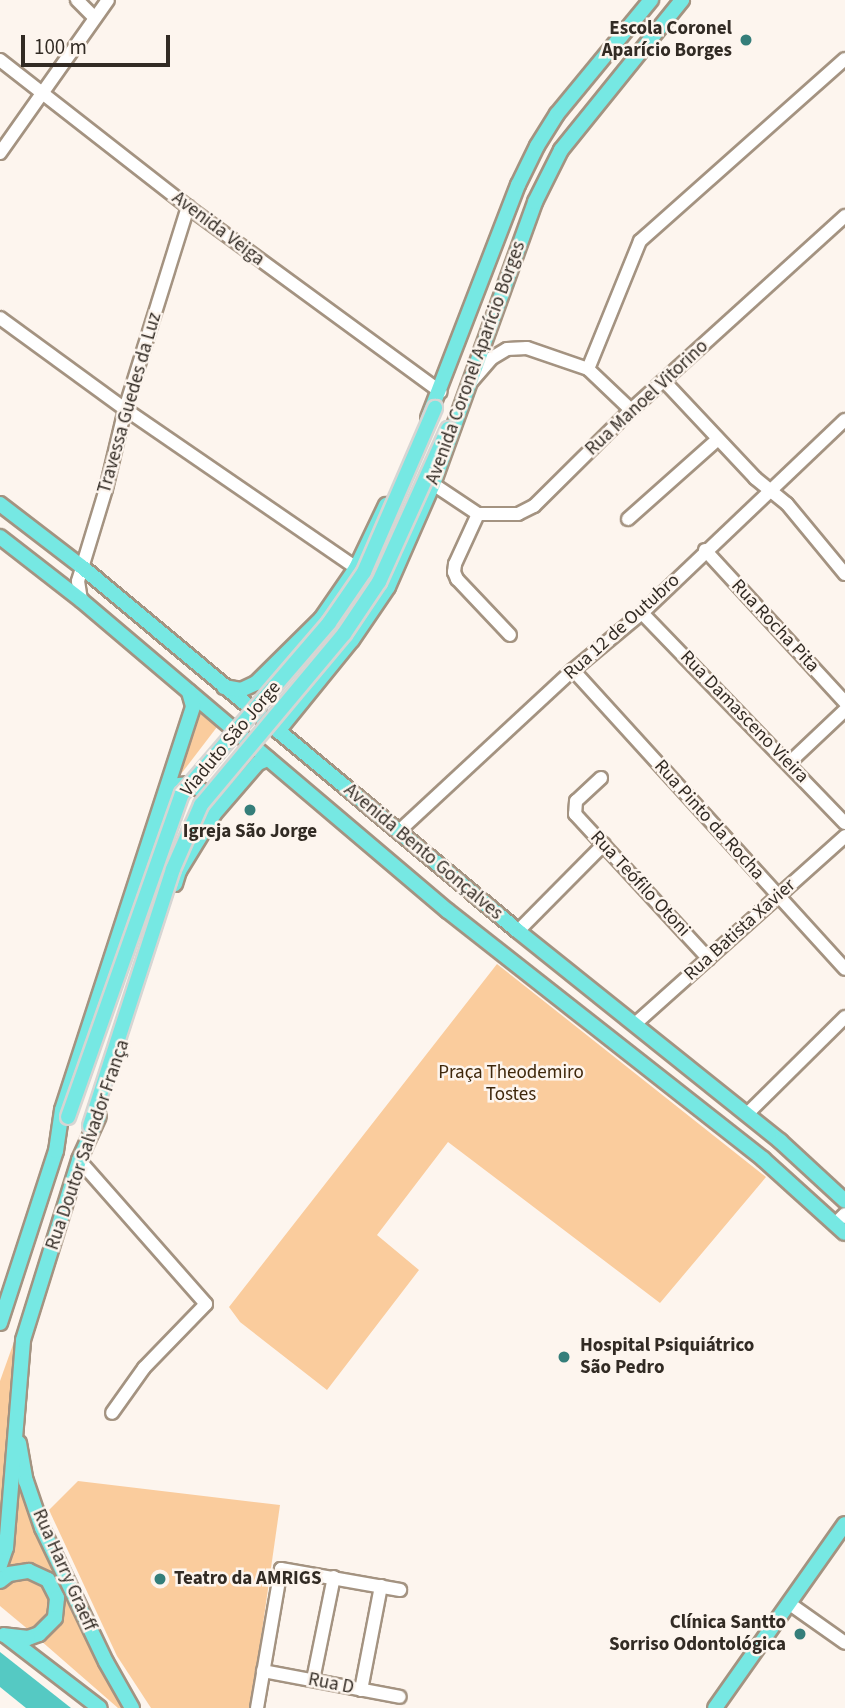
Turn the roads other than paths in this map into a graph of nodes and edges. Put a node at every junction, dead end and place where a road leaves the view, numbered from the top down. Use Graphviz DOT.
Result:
graph roads {
  1 [pos="77,0"];
  2 [pos="108,0"];
  3 [pos="651,0"];
  4 [pos="682,0"];
  5 [pos="95,18"];
  6 [pos="845,59"];
  7 [pos="0,60"];
  8 [pos="43,92"];
  9 [pos="0,153"];
  10 [pos="188,207"];
  11 [pos="845,216"];
  12 [pos="0,317"];
  13 [pos="588,369"];
  14 [pos="664,381"];
  15 [pos="467,386"];
  16 [pos="440,392"];
  17 [pos="125,409"];
  18 [pos="631,410"];
  19 [pos="457,412"];
  20 [pos="845,420"];
  21 [pos="718,439"];
  22 [pos="433,484"];
  23 [pos="769,489"];
  24 [pos="0,504"];
  25 [pos="478,514"];
  26 [pos="628,519"];
  27 [pos="0,537"];
  28 [pos="705,550"];
  29 [pos="840,559"];
  30 [pos="82,567"];
  31 [pos="356,568"];
  32 [pos="845,574"];
  33 [pos="81,600"];
  34 [pos="642,613"];
  35 [pos="510,635"];
  36 [pos="291,651"];
  37 [pos="573,670"];
  38 [pos="322,678"];
  39 [pos="224,687"];
  40 [pos="188,690"];
  41 [pos="845,702"];
  42 [pos="845,710"];
  43 [pos="278,730"];
  44 [pos="268,760"];
  45 [pos="790,762"];
  46 [pos="601,778"];
  47 [pos="167,786"];
  48 [pos="215,814"];
  49 [pos="845,823"];
  50 [pos="398,832"];
  51 [pos="845,836"];
  52 [pos="604,844"];
  53 [pos="778,896"];
  54 [pos="518,931"];
  55 [pos="709,959"];
  56 [pos="845,970"];
  57 [pos="845,1017"];
  58 [pos="635,1024"];
  59 [pos="747,1114"];
  60 [pos="56,1151"];
  61 [pos="79,1160"];
  62 [pos="845,1202"];
  63 [pos="842,1223"];
  64 [pos="0,1323"];
  65 [pos="112,1413"];
  66 [pos="15,1424"];
  67 [pos="845,1524"];
  68 [pos="0,1566"];
  69 [pos="334,1577"];
  70 [pos="0,1581"];
  71 [pos="381,1586"];
  72 [pos="400,1590"];
  73 [pos="789,1604"];
  74 [pos="2,1633"];
  75 [pos="845,1643"];
  76 [pos="263,1671"];
  77 [pos="313,1680"];
  78 [pos="361,1690"];
  79 [pos="400,1697"];
  80 [pos="100,1708"];
  81 [pos="132,1708"];
  82 [pos="257,1708"];
  83 [pos="715,1708"];
  1 -- 5 [label="street"];
  2 -- 5 [label="street"];
  3 -- 16 [label="main road, Avenida Coronel Aparício Borges"];
  4 -- 15 [label="main road, Avenida Coronel Aparício Borges"];
  5 -- 8 [label="street"];
  6 -- 13 [label="street"];
  7 -- 8 [label="street, Avenida Veiga"];
  8 -- 9 [label="street"];
  8 -- 10 [label="street, Avenida Veiga"];
  10 -- 16 [label="street, Avenida Veiga"];
  10 -- 17 [label="street, Travessa Guedes da Luz"];
  11 -- 14 [label="street, Rua Manoel Vitorino"];
  12 -- 17 [label="street"];
  13 -- 15 [label="street"];
  13 -- 18 [label="street"];
  14 -- 18 [label="street, Rua Manoel Vitorino"];
  14 -- 21 [label="street"];
  15 -- 19 [label="main road, Avenida Coronel Aparício Borges"];
  16 -- 31 [label="main road, Avenida Coronel Aparício Borges"];
  16 -- 60 [label="main road, Viaduto São Jorge, bridge"];
  17 -- 30 [label="street, Travessa Guedes da Luz"];
  17 -- 31 [label="street"];
  18 -- 25 [label="street, Rua Manoel Vitorino"];
  19 -- 22 [label="main road, Avenida Coronel Aparício Borges"];
  19 -- 61 [label="main road, Viaduto São Jorge, bridge"];
  20 -- 23 [label="street, Rua 12 de Outubro"];
  21 -- 23 [label="street"];
  21 -- 26 [label="street"];
  22 -- 25 [label="street"];
  22 -- 38 [label="main road, Avenida Coronel Aparício Borges"];
  23 -- 28 [label="street, Rua 12 de Outubro"];
  23 -- 29 [label="street"];
  24 -- 30 [label="main road, Avenida Bento Gonçalves"];
  25 -- 35 [label="street"];
  27 -- 33 [label="main road, Avenida Bento Gonçalves"];
  28 -- 34 [label="street, Rua 12 de Outubro"];
  28 -- 41 [label="street, Rua Rocha Pita"];
  29 -- 32 [label="street"];
  30 -- 33 [label="street, Travessa Guedes da Luz"];
  30 -- 39 [label="main road, Avenida Bento Gonçalves"];
  31 -- 36 [label="main road, Avenida Coronel Aparício Borges"];
  33 -- 40 [label="main road, Avenida Bento Gonçalves"];
  34 -- 37 [label="street, Rua 12 de Outubro"];
  34 -- 45 [label="street, Rua Damasceno Vieira"];
  36 -- 38 [label="main road"];
  36 -- 39 [label="main road, Avenida Coronel Aparício Borges"];
  37 -- 50 [label="street, Rua 12 de Outubro"];
  37 -- 53 [label="street, Rua Pinto da Rocha"];
  38 -- 43 [label="main road, Avenida Coronel Aparício Borges"];
  39 -- 43 [label="main road, Avenida Bento Gonçalves"];
  40 -- 44 [label="main road, Avenida Bento Gonçalves"];
  40 -- 47 [label="main road, Rua Doutor Salvador França"];
  42 -- 45 [label="street"];
  43 -- 50 [label="main road, Avenida Bento Gonçalves"];
  44 -- 48 [label="main road, Rua Doutor Salvador França"];
  44 -- 63 [label="main road, Avenida Bento Gonçalves"];
  45 -- 49 [label="street, Rua Damasceno Vieira"];
  46 -- 52 [label="street, Rua Teófilo Otoni"];
  47 -- 48 [label="main road"];
  47 -- 60 [label="main road, Rua Doutor Salvador França"];
  48 -- 61 [label="main road, Rua Doutor Salvador França"];
  50 -- 54 [label="main road, Avenida Bento Gonçalves"];
  51 -- 53 [label="street, Rua Batista Xavier"];
  52 -- 54 [label="street"];
  52 -- 55 [label="street, Rua Teófilo Otoni"];
  53 -- 55 [label="street, Rua Batista Xavier"];
  53 -- 56 [label="street, Rua Pinto da Rocha"];
  54 -- 58 [label="main road, Avenida Bento Gonçalves"];
  55 -- 58 [label="street, Rua Batista Xavier"];
  57 -- 59 [label="street"];
  58 -- 59 [label="main road, Avenida Bento Gonçalves"];
  59 -- 62 [label="main road, Avenida Bento Gonçalves"];
  60 -- 64 [label="main road, Rua Doutor Salvador França"];
  61 -- 65 [label="street"];
  61 -- 66 [label="main road, Rua Doutor Salvador França"];
  66 -- 68 [label="main road, Rua Doutor Salvador França"];
  66 -- 81 [label="main road, Rua Harry Graeff"];
  67 -- 73 [label="main road"];
  69 -- 71 [label="street"];
  69 -- 76 [label="street"];
  69 -- 77 [label="street"];
  70 -- 74 [label="main road"];
  71 -- 72 [label="street"];
  71 -- 78 [label="street"];
  73 -- 75 [label="street"];
  73 -- 83 [label="main road"];
  74 -- 80 [label="main road"];
  76 -- 77 [label="street, Rua D"];
  76 -- 82 [label="street"];
  77 -- 78 [label="street, Rua D"];
  78 -- 79 [label="street, Rua D"];
}
